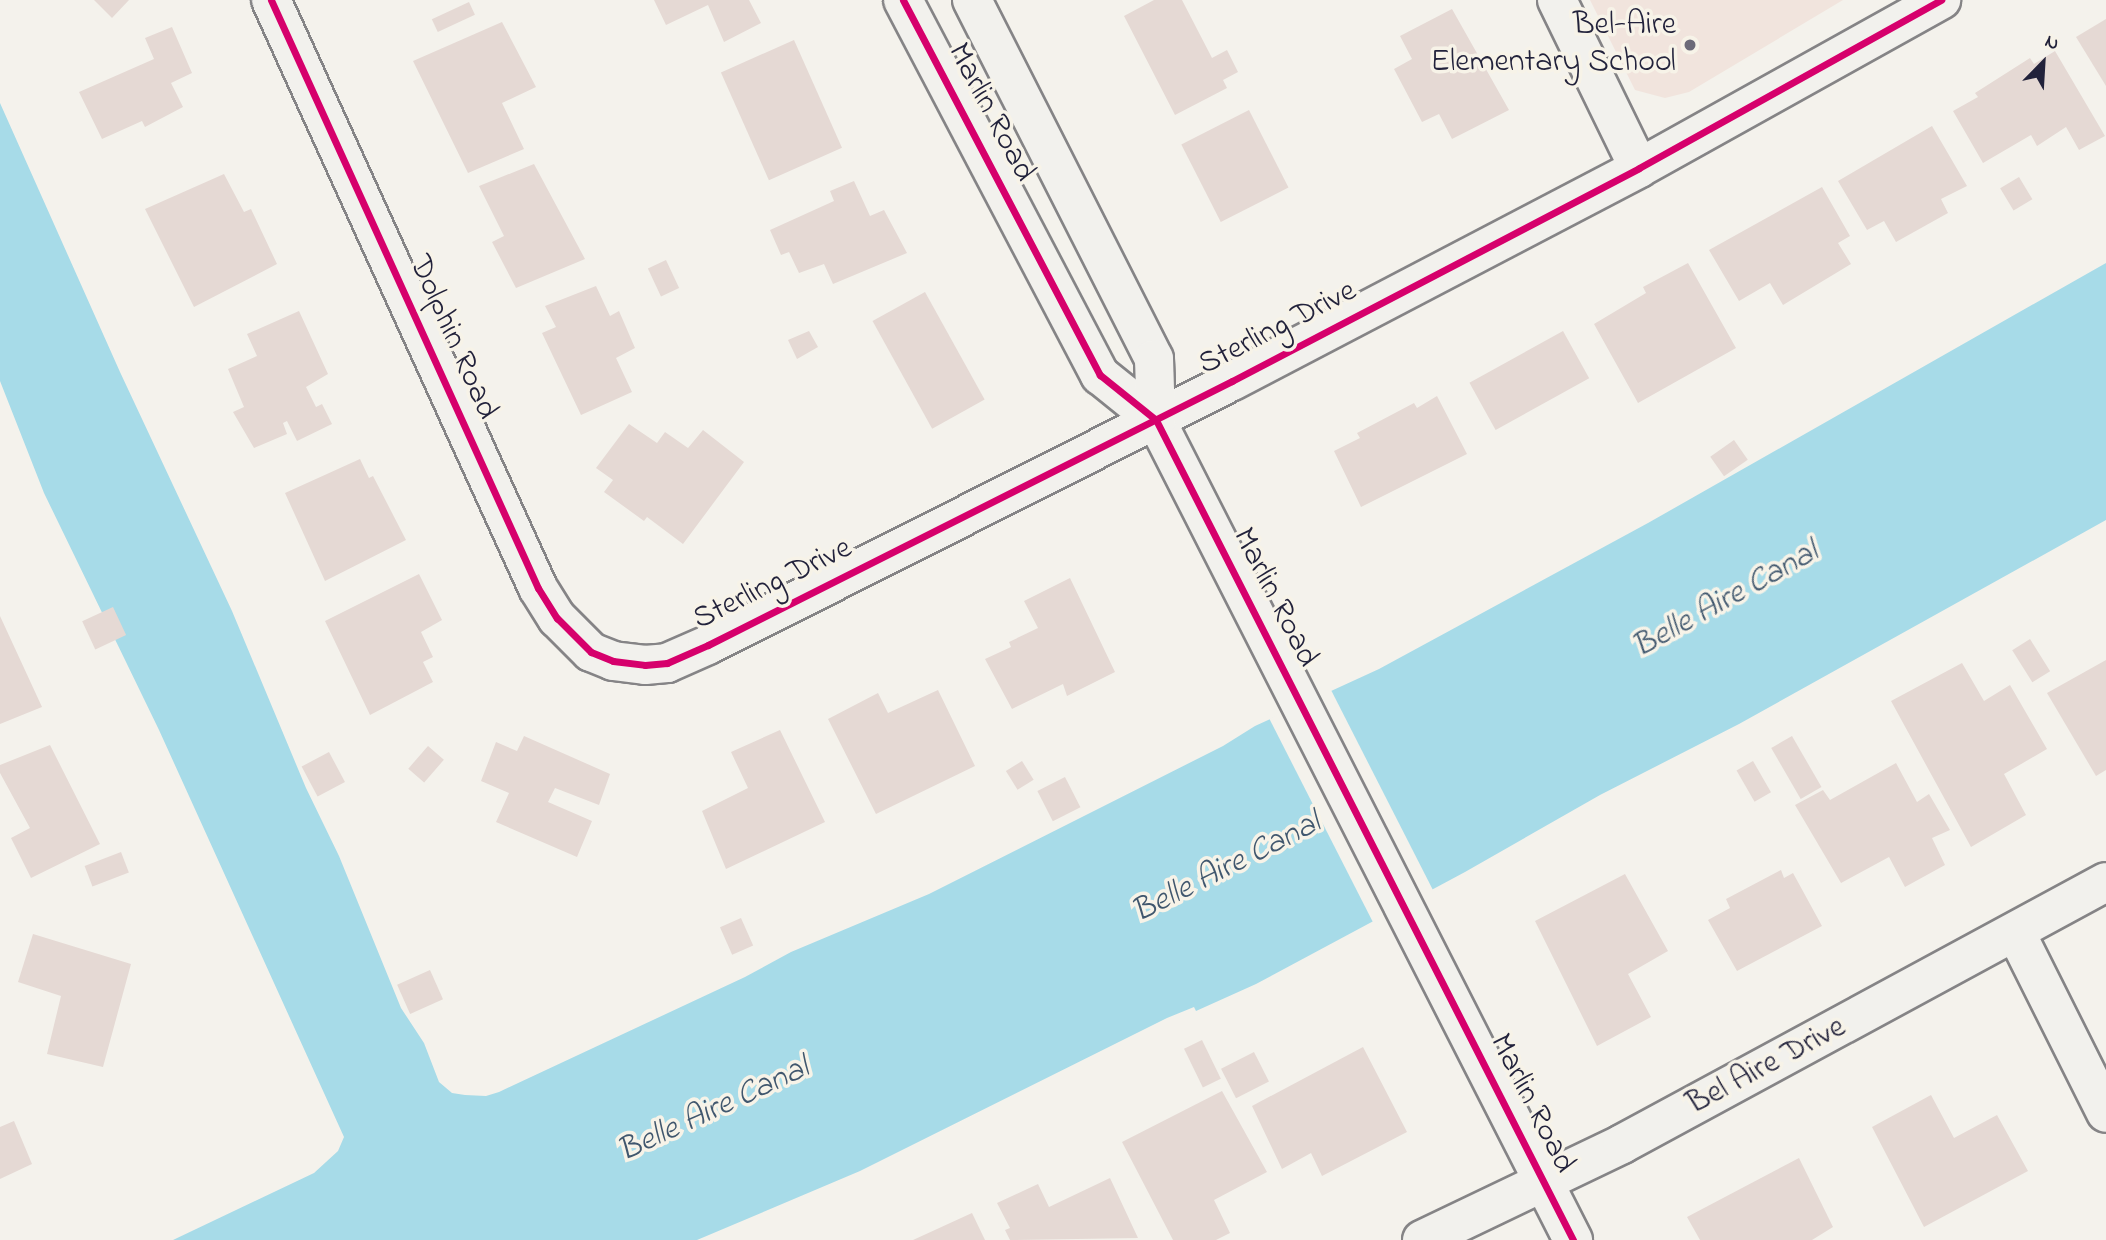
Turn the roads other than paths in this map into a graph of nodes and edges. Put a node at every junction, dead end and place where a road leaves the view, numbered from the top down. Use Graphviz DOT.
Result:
graph roads {
  1 [pos="271,0"];
  2 [pos="903,0"];
  3 [pos="972,0"];
  4 [pos="1557,0"];
  5 [pos="1941,0"];
  6 [pos="1639,169"];
  7 [pos="1156,420"];
  8 [pos="624,664"];
  9 [pos="2106,882"];
  10 [pos="2016,933"];
  11 [pos="2106,1113"];
  12 [pos="1541,1181"];
  13 [pos="1422,1240"];
  14 [pos="1573,1240"];
  1 -- 8 [label="street, Dolphin Road"];
  2 -- 7 [label="street, Marlin Road"];
  3 -- 7 [label="street, Marlin Road"];
  4 -- 6 [label="street"];
  5 -- 6 [label="street, Sterling Drive"];
  6 -- 7 [label="street, Sterling Drive"];
  7 -- 8 [label="street, Sterling Drive"];
  7 -- 12 [label="street, Marlin Road"];
  9 -- 10 [label="street, Bel Aire Drive"];
  10 -- 11 [label="street"];
  10 -- 12 [label="street, Bel Aire Drive"];
  12 -- 13 [label="street, Bel Aire Drive"];
  12 -- 14 [label="street, Marlin Road"];
}
